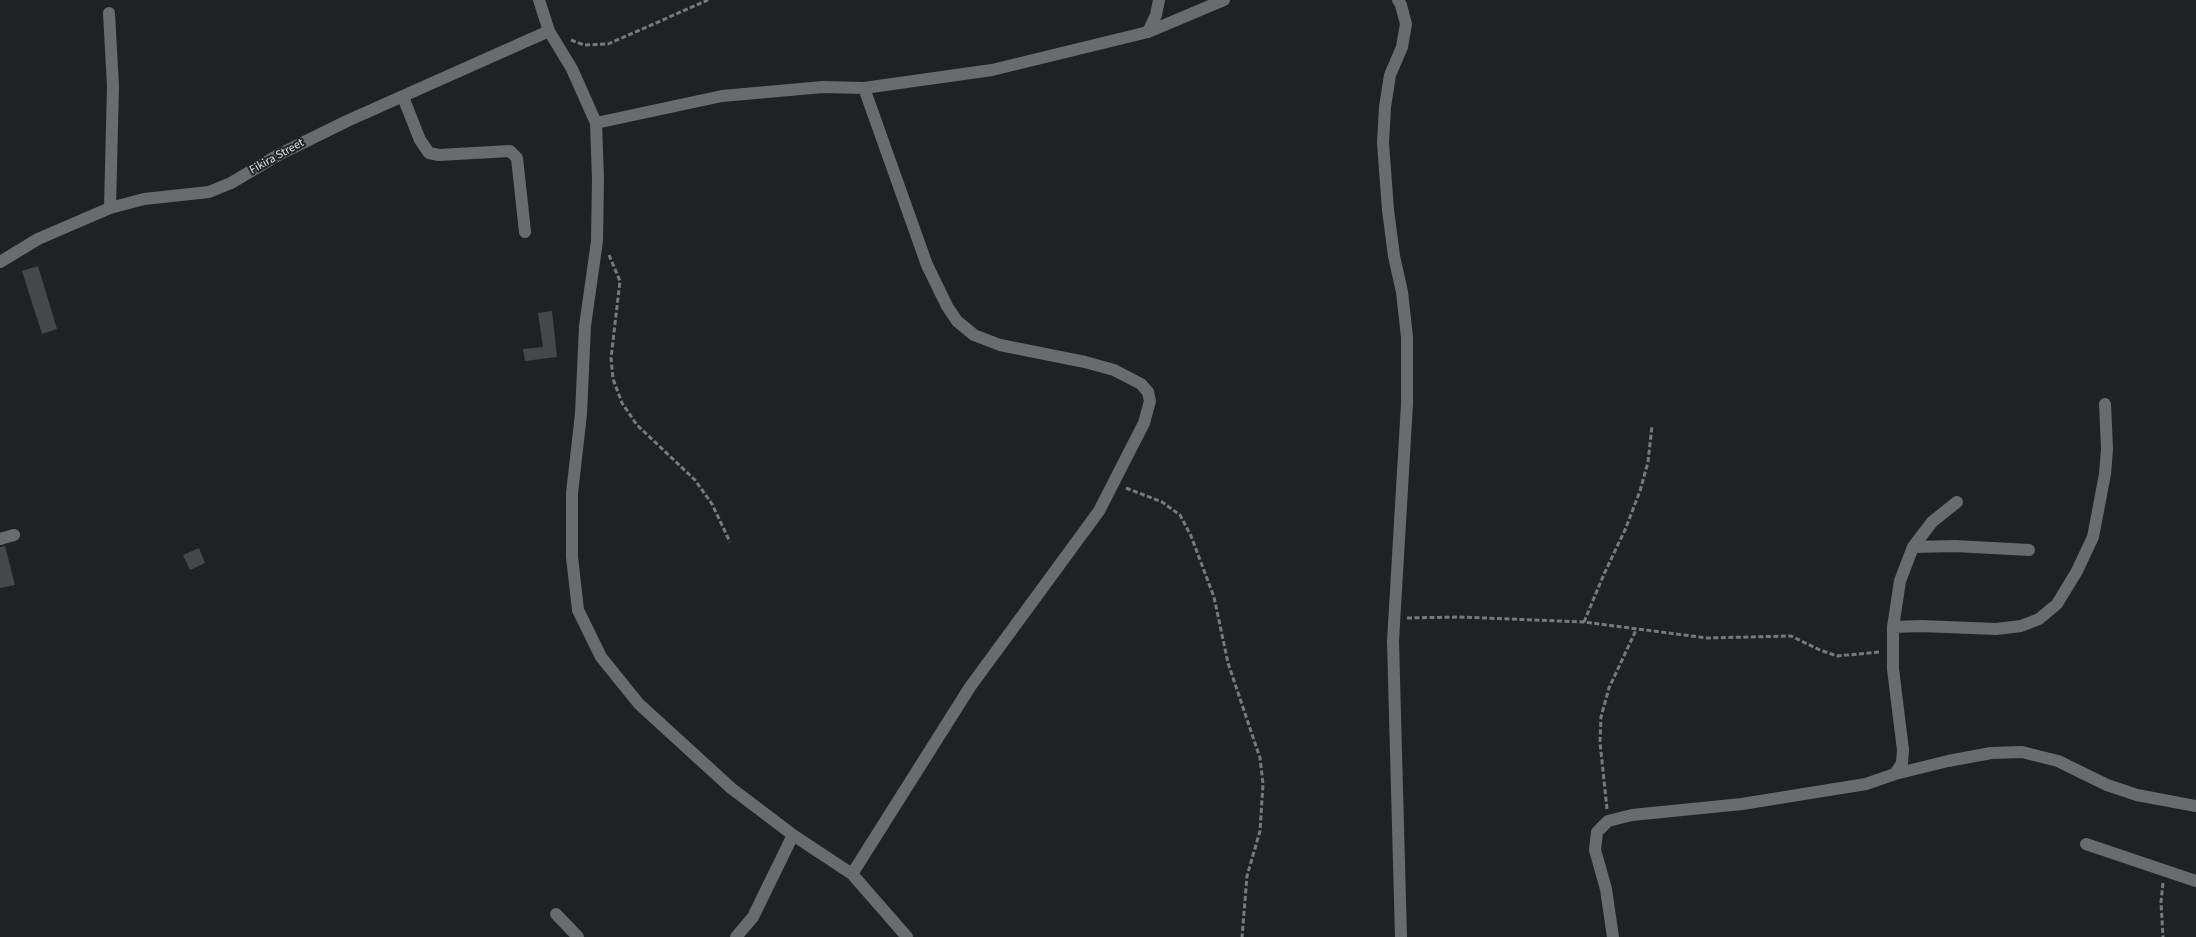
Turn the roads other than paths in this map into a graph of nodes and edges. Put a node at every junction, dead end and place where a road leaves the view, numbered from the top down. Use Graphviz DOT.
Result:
graph roads {
  1 [pos="539,0"];
  2 [pos="1159,0"];
  3 [pos="1224,0"];
  4 [pos="1398,0"];
  5 [pos="110,13"];
  6 [pos="549,31"];
  7 [pos="1148,32"];
  8 [pos="864,88"];
  9 [pos="403,97"];
  10 [pos="596,123"];
  11 [pos="110,208"];
  12 [pos="525,232"];
  13 [pos="0,262"];
  14 [pos="2105,404"];
  15 [pos="1957,502"];
  16 [pos="14,535"];
  17 [pos="0,539"];
  18 [pos="1913,547"];
  19 [pos="2029,550"];
  20 [pos="1893,627"];
  21 [pos="1895,774"];
  22 [pos="2196,806"];
  23 [pos="793,835"];
  24 [pos="2086,844"];
  25 [pos="852,874"];
  26 [pos="2196,881"];
  27 [pos="556,914"];
  28 [pos="578,937"];
  29 [pos="736,937"];
  30 [pos="907,937"];
  31 [pos="1400,937"];
  32 [pos="1613,937"];
  1 -- 6 [label="street"];
  2 -- 7 [label="street"];
  3 -- 7 [label="street"];
  4 -- 31 [label="street"];
  5 -- 11 [label="street"];
  6 -- 9 [label="street, Fikira Street"];
  6 -- 10 [label="street"];
  7 -- 8 [label="street"];
  8 -- 10 [label="street"];
  8 -- 25 [label="street"];
  9 -- 11 [label="street, Fikira Street"];
  9 -- 12 [label="street"];
  10 -- 23 [label="street"];
  11 -- 13 [label="street, Fikira Street"];
  14 -- 20 [label="street"];
  15 -- 18 [label="street"];
  16 -- 17 [label="street"];
  18 -- 19 [label="street"];
  18 -- 20 [label="street"];
  20 -- 21 [label="street"];
  21 -- 22 [label="street"];
  21 -- 32 [label="street"];
  23 -- 25 [label="street"];
  23 -- 29 [label="street"];
  24 -- 26 [label="street"];
  25 -- 30 [label="street"];
  27 -- 28 [label="street"];
}
